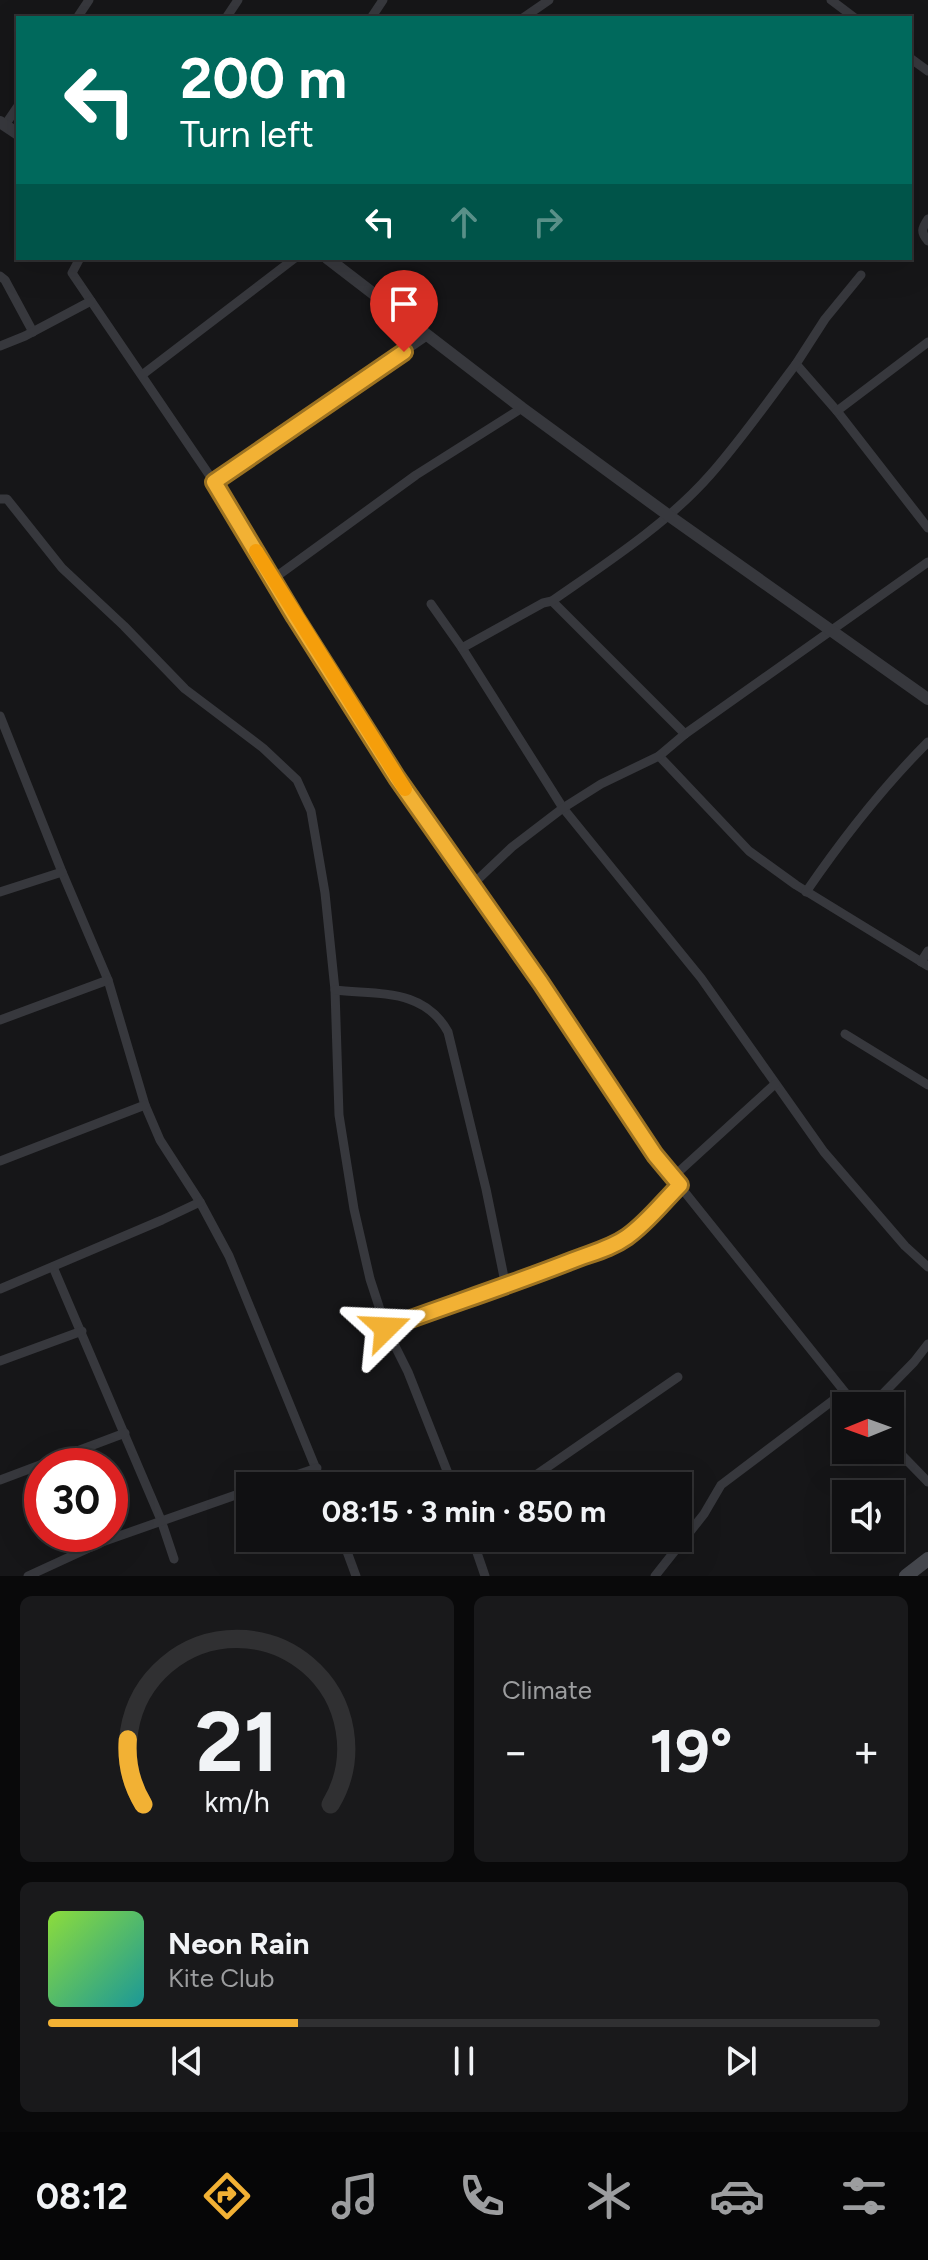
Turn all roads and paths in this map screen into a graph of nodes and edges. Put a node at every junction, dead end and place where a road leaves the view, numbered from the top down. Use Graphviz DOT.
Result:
graph roads {
  1 [pos="549,0"];
  2 [pos="838,2"];
  3 [pos="526,16"];
  4 [pos="853,16"];
  5 [pos="16,108"];
  6 [pos="2,124"];
  7 [pos="928,219"];
  8 [pos="928,241"];
  9 [pos="79,260"];
  10 [pos="292,260"];
  11 [pos="330,260"];
  12 [pos="861,275"];
  13 [pos="0,276"];
  14 [pos="91,301"];
  15 [pos="33,332"];
  16 [pos="428,335"];
  17 [pos="928,342"];
  18 [pos="0,346"];
  19 [pos="796,364"];
  20 [pos="142,375"];
  21 [pos="522,408"];
  22 [pos="837,411"];
  23 [pos="214,482"];
  24 [pos="0,499"];
  25 [pos="668,515"];
  26 [pos="928,528"];
  27 [pos="928,562"];
  28 [pos="273,579"];
  29 [pos="552,601"];
  30 [pos="431,604"];
  31 [pos="833,631"];
  32 [pos="462,648"];
  33 [pos="928,699"];
  34 [pos="0,716"];
  35 [pos="685,734"];
  36 [pos="4,740"];
  37 [pos="928,742"];
  38 [pos="659,756"];
  39 [pos="563,808"];
  40 [pos="62,872"];
  41 [pos="472,885"];
  42 [pos="0,892"];
  43 [pos="806,892"];
  44 [pos="928,951"];
  45 [pos="924,964"];
  46 [pos="108,980"];
  47 [pos="335,990"];
  48 [pos="0,1020"];
  49 [pos="845,1034"];
  50 [pos="775,1084"];
  51 [pos="928,1085"];
  52 [pos="145,1105"];
  53 [pos="0,1161"];
  54 [pos="676,1181"];
  55 [pos="200,1202"];
  56 [pos="53,1267"];
  57 [pos="928,1267"];
  58 [pos="506,1287"];
  59 [pos="0,1289"];
  60 [pos="386,1328"];
  61 [pos="82,1331"];
  62 [pos="928,1344"];
  63 [pos="0,1361"];
  64 [pos="678,1377"];
  65 [pos="844,1392"];
  66 [pos="885,1392"];
  67 [pos="832,1401"];
  68 [pos="125,1433"];
  69 [pos="904,1457"];
  70 [pos="317,1468"];
  71 [pos="305,1472"];
  72 [pos="318,1472"];
  73 [pos="447,1472"];
  74 [pos="540,1472"];
  75 [pos="0,1480"];
  76 [pos="928,1482"];
  77 [pos="236,1495"];
  78 [pos="161,1520"];
  79 [pos="347,1552"];
  80 [pos="477,1552"];
  81 [pos="174,1559"];
  82 [pos="928,1559"];
  83 [pos="28,1576"];
  84 [pos="356,1576"];
  85 [pos="485,1576"];
  86 [pos="655,1576"];
  87 [pos="906,1576"];
  1 -- 3 [label="street"];
  2 -- 4 [label="street"];
  5 -- 6 [label="street"];
  7 -- 8 [label="street"];
  9 -- 14 [label="street"];
  10 -- 20 [label="street"];
  11 -- 16 [label="street"];
  12 -- 19 [label="street"];
  13 -- 15 [label="street"];
  14 -- 15 [label="street"];
  14 -- 20 [label="street"];
  15 -- 18 [label="street"];
  16 -- 21 [label="street"];
  16 -- 23 [label="street"];
  17 -- 22 [label="street"];
  19 -- 22 [label="street"];
  19 -- 25 [label="street"];
  20 -- 23 [label="street"];
  21 -- 25 [label="street"];
  21 -- 28 [label="street"];
  22 -- 26 [label="street"];
  23 -- 28 [label="street"];
  24 -- 47 [label="street"];
  25 -- 29 [label="street"];
  25 -- 31 [label="street"];
  27 -- 31 [label="street"];
  28 -- 41 [label="street"];
  29 -- 32 [label="street"];
  29 -- 35 [label="street"];
  30 -- 32 [label="street"];
  31 -- 33 [label="street"];
  31 -- 35 [label="street"];
  32 -- 39 [label="street"];
  34 -- 36 [label="street"];
  35 -- 38 [label="street"];
  36 -- 40 [label="street"];
  37 -- 43 [label="street"];
  38 -- 39 [label="street"];
  38 -- 43 [label="street"];
  39 -- 41 [label="street"];
  39 -- 50 [label="street"];
  40 -- 42 [label="street"];
  40 -- 46 [label="street"];
  41 -- 54 [label="street"];
  43 -- 45 [label="street"];
  44 -- 45 [label="street"];
  46 -- 48 [label="street"];
  46 -- 52 [label="street"];
  47 -- 58 [label="street"];
  47 -- 60 [label="street"];
  49 -- 51 [label="street"];
  50 -- 54 [label="street"];
  50 -- 57 [label="street"];
  52 -- 53 [label="street"];
  52 -- 55 [label="street"];
  54 -- 58 [label="street"];
  54 -- 65 [label="street"];
  55 -- 56 [label="street"];
  55 -- 70 [label="street"];
  56 -- 59 [label="street"];
  56 -- 61 [label="street"];
  58 -- 60 [label="street"];
  60 -- 73 [label="street"];
  61 -- 63 [label="street"];
  61 -- 68 [label="street"];
  62 -- 66 [label="street"];
  64 -- 74 [label="street"];
  67 -- 86 [label="street"];
  68 -- 75 [label="street"];
  68 -- 78 [label="street"];
  69 -- 76 [label="street"];
  70 -- 71 [label="street"];
  70 -- 72 [label="street"];
  77 -- 78 [label="street"];
  78 -- 81 [label="street"];
  78 -- 83 [label="street"];
  79 -- 84 [label="street"];
  80 -- 85 [label="street"];
  82 -- 87 [label="main road"];
}
